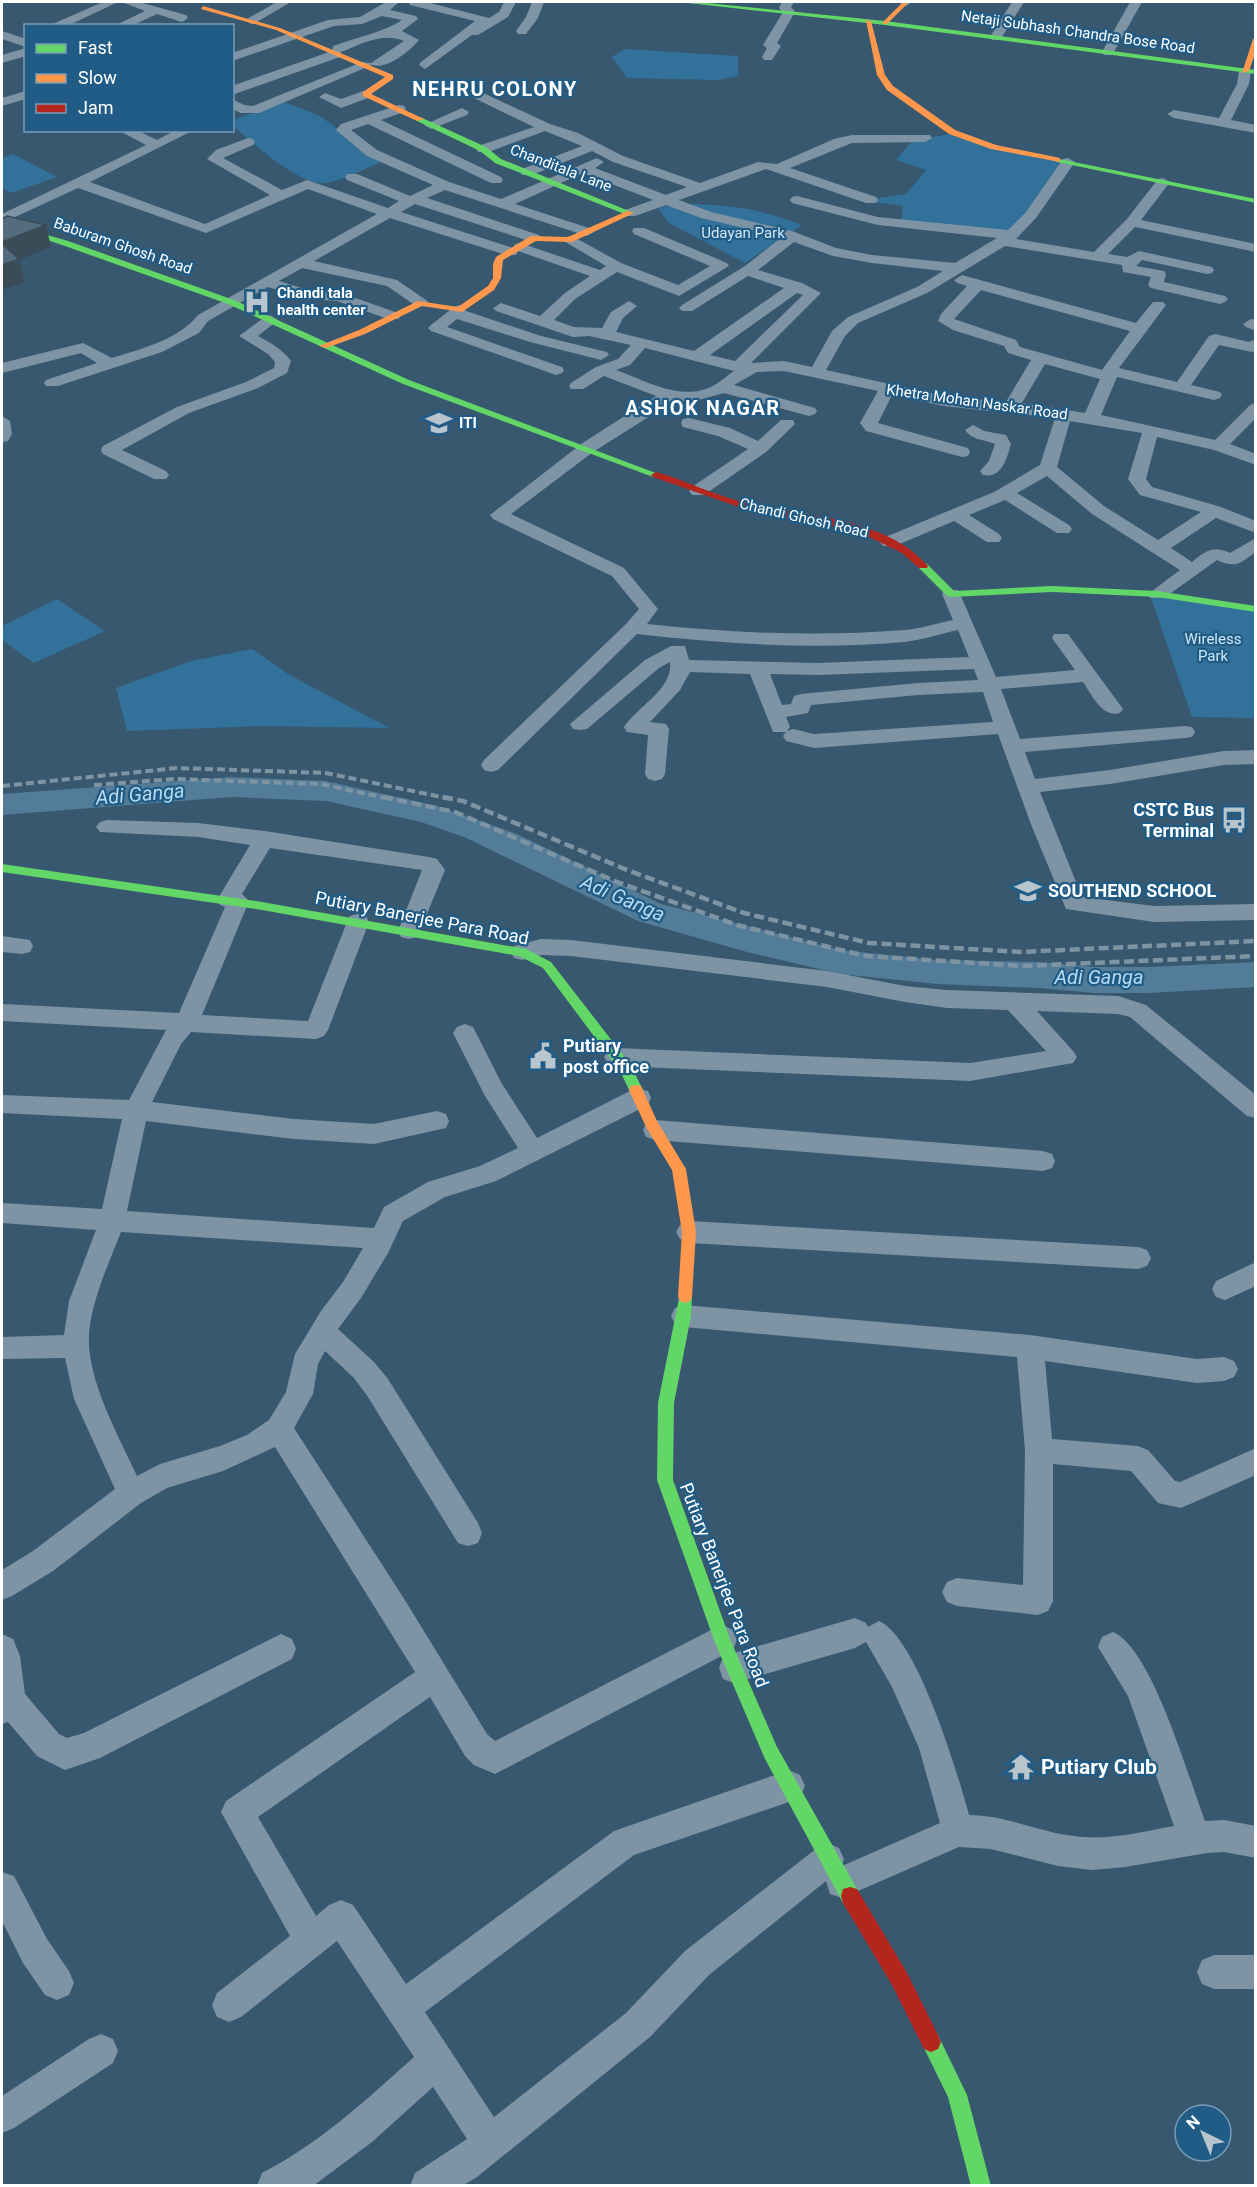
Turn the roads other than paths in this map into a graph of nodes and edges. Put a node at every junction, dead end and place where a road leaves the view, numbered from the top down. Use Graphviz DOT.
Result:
graph roads {
  1 [pos="77,2"];
  2 [pos="128,2"];
  3 [pos="285,2"];
  4 [pos="393,2"];
  5 [pos="414,2"];
  6 [pos="510,2"];
  7 [pos="538,2"];
  8 [pos="682,2"];
  9 [pos="905,2"];
  10 [pos="1018,2"];
  11 [pos="1136,2"];
  12 [pos="106,4"];
  13 [pos="208,5"];
  14 [pos="788,7"];
  15 [pos="157,10"];
  16 [pos="455,11"];
  17 [pos="325,12"];
  18 [pos="379,13"];
  19 [pos="182,18"];
  20 [pos="250,20"];
  21 [pos="868,21"];
  22 [pos="440,22"];
  23 [pos="885,23"];
  24 [pos="59,24"];
  25 [pos="125,24"];
  26 [pos="169,24"];
  27 [pos="278,29"];
  28 [pos="522,31"];
  29 [pos="393,32"];
  30 [pos="24,35"];
  31 [pos="295,37"];
  32 [pos="996,37"];
  33 [pos="5,39"];
  34 [pos="1256,39"];
  35 [pos="24,43"];
  36 [pos="234,46"];
  37 [pos="337,52"];
  38 [pos="1108,52"];
  39 [pos="24,53"];
  40 [pos="234,56"];
  41 [pos="7,57"];
  42 [pos="768,57"];
  43 [pos="24,62"];
  44 [pos="372,64"];
  45 [pos="1250,71"];
  46 [pos="3,87"];
  47 [pos="234,90"];
  48 [pos="366,94"];
  49 [pos="479,94"];
  50 [pos="325,97"];
  51 [pos="14,98"];
  52 [pos="235,108"];
  53 [pos="399,109"];
  54 [pos="462,112"];
  55 [pos="1174,114"];
  56 [pos="369,119"];
  57 [pos="1223,123"];
  58 [pos="430,124"];
  59 [pos="545,127"];
  60 [pos="1256,129"];
  61 [pos="128,132"];
  62 [pos="182,134"];
  63 [pos="925,138"];
  64 [pos="248,142"];
  65 [pos="157,145"];
  66 [pos="593,146"];
  67 [pos="483,149"];
  68 [pos="220,153"];
  69 [pos="612,156"];
  70 [pos="1068,162"];
  71 [pos="582,168"];
  72 [pos="778,168"];
  73 [pos="527,172"];
  74 [pos="352,177"];
  75 [pos="496,180"];
  76 [pos="552,181"];
  77 [pos="1163,182"];
  78 [pos="78,183"];
  79 [pos="444,185"];
  80 [pos="699,187"];
  81 [pos="280,195"];
  82 [pos="412,200"];
  83 [pos="665,200"];
  84 [pos="797,200"];
  85 [pos="871,200"];
  86 [pos="1256,201"];
  87 [pos="500,205"];
  88 [pos="389,213"];
  89 [pos="630,213"];
  90 [pos="2,219"];
  91 [pos="1132,222"];
  92 [pos="2,229"];
  93 [pos="639,231"];
  94 [pos="587,232"];
  95 [pos="787,234"];
  96 [pos="534,238"];
  97 [pos="1007,238"];
  98 [pos="569,240"];
  99 [pos="516,249"];
  100 [pos="1256,249"];
  101 [pos="1098,256"];
  102 [pos="1130,262"];
  103 [pos="300,263"];
  104 [pos="616,266"];
  105 [pos="722,266"];
  106 [pos="1207,270"];
  107 [pos="747,271"];
  108 [pos="951,272"];
  109 [pos="600,275"];
  110 [pos="266,282"];
  111 [pos="976,285"];
  112 [pos="796,286"];
  113 [pos="1220,299"];
  114 [pos="231,302"];
  115 [pos="421,303"];
  116 [pos="1158,305"];
  117 [pos="629,306"];
  118 [pos="501,308"];
  119 [pos="687,308"];
  120 [pos="457,312"];
  121 [pos="393,316"];
  122 [pos="270,321"];
  123 [pos="543,322"];
  124 [pos="1139,329"];
  125 [pos="607,334"];
  126 [pos="640,344"];
  127 [pos="1256,344"];
  128 [pos="323,346"];
  129 [pos="696,357"];
  130 [pos="1040,358"];
  131 [pos="109,363"];
  132 [pos="601,363"];
  133 [pos="2,368"];
  134 [pos="743,368"];
  135 [pos="556,370"];
  136 [pos="817,373"];
  137 [pos="1109,374"];
  138 [pos="52,383"];
  139 [pos="577,386"];
  140 [pos="722,387"];
  141 [pos="1181,387"];
  142 [pos="887,390"];
  143 [pos="668,395"];
  144 [pos="1214,395"];
  145 [pos="1011,408"];
  146 [pos="1256,408"];
  147 [pos="809,411"];
  148 [pos="1064,414"];
  149 [pos="1091,418"];
  150 [pos="2,421"];
  151 [pos="689,423"];
  152 [pos="787,424"];
  153 [pos="973,430"];
  154 [pos="1151,430"];
  155 [pos="2,437"];
  156 [pos="1219,446"];
  157 [pos="587,448"];
  158 [pos="760,448"];
  159 [pos="962,452"];
  160 [pos="1256,460"];
  161 [pos="1048,468"];
  162 [pos="989,471"];
  163 [pos="160,475"];
  164 [pos="698,491"];
  165 [pos="1005,493"];
  166 [pos="1215,511"];
  167 [pos="955,514"];
  168 [pos="1256,528"];
  169 [pos="1063,529"];
  170 [pos="993,538"];
  171 [pos="889,542"];
  172 [pos="1256,543"];
  173 [pos="1159,548"];
  174 [pos="1191,569"];
  175 [pos="951,594"];
  176 [pos="1157,594"];
  177 [pos="1256,609"];
  178 [pos="964,623"];
  179 [pos="633,628"];
  180 [pos="663,633"];
  181 [pos="1061,638"];
  182 [pos="679,658"];
  183 [pos="981,663"];
  184 [pos="758,668"];
  185 [pos="1089,675"];
  186 [pos="990,685"];
  187 [pos="1113,709"];
  188 [pos="775,712"];
  189 [pos="579,724"];
  190 [pos="1185,732"];
  191 [pos="1010,737"];
  192 [pos="1256,757"];
  193 [pos="491,765"];
  194 [pos="655,774"];
  195 [pos="1028,787"];
  196 [pos="106,827"];
  197 [pos="265,838"];
  198 [pos="2,868"];
  199 [pos="233,901"];
  200 [pos="1256,912"];
  201 [pos="358,922"];
  202 [pos="409,931"];
  203 [pos="522,952"];
  204 [pos="1015,1002"];
  205 [pos="2,1012"];
  206 [pos="184,1023"];
  207 [pos="465,1033"];
  208 [pos="616,1057"];
  209 [pos="639,1098"];
  210 [pos="2,1104"];
  211 [pos="1256,1109"];
  212 [pos="136,1110"];
  213 [pos="437,1121"];
  214 [pos="655,1130"];
  215 [pos="533,1152"];
  216 [pos="1043,1161"];
  217 [pos="2,1213"];
  218 [pos="112,1221"];
  219 [pos="688,1232"];
  220 [pos="381,1239"];
  221 [pos="1138,1258"];
  222 [pos="1256,1273"];
  223 [pos="1225,1288"];
  224 [pos="684,1316"];
  225 [pos="323,1332"];
  226 [pos="76,1346"];
  227 [pos="1030,1347"];
  228 [pos="2,1348"];
  229 [pos="1224,1369"];
  230 [pos="279,1429"];
  231 [pos="1038,1450"];
  232 [pos="1256,1461"];
  233 [pos="131,1494"];
  234 [pos="468,1533"];
  235 [pos="2,1586"];
  236 [pos="957,1592"];
  237 [pos="722,1640"];
  238 [pos="1113,1647"];
  239 [pos="2,1649"];
  240 [pos="281,1649"];
  241 [pos="734,1668"];
  242 [pos="435,1676"];
  243 [pos="6,1705"];
  244 [pos="789,1786"];
  245 [pos="958,1831"];
  246 [pos="1195,1838"];
  247 [pos="1256,1842"];
  248 [pos="835,1870"];
  249 [pos="2,1888"];
  250 [pos="311,1940"];
  251 [pos="1214,1972"];
  252 [pos="1256,1972"];
  253 [pos="57,1983"];
  254 [pos="229,2005"];
  255 [pos="402,2008"];
  256 [pos="101,2051"];
  257 [pos="436,2061"];
  258 [pos="2,2116"];
  259 [pos="490,2143"];
  260 [pos="275,2186"];
  261 [pos="428,2186"];
  262 [pos="981,2186"];
  1 -- 12 [label="street"];
  2 -- 15 [label="street"];
  3 -- 20 [label="street"];
  4 -- 18 [label="street"];
  5 -- 16 [label="street"];
  6 -- 16 [label="street"];
  7 -- 28 [label="street"];
  8 -- 14 [label="street, Netaji Subhash Chandra Bose Road"];
  9 -- 23 [label="street"];
  10 -- 32 [label="street"];
  11 -- 38 [label="street"];
  12 -- 24 [label="street"];
  13 -- 19 [label="street"];
  13 -- 20 [label="street"];
  14 -- 21 [label="street, Netaji Subhash Chandra Bose Road"];
  14 -- 42 [label="street"];
  15 -- 19 [label="street"];
  15 -- 25 [label="street"];
  16 -- 22 [label="street"];
  17 -- 27 [label="street"];
  18 -- 29 [label="street"];
  18 -- 31 [label="street"];
  19 -- 26 [label="street"];
  20 -- 27 [label="street"];
  21 -- 23 [label="street, Netaji Subhash Chandra Bose Road"];
  21 -- 70 [label="street"];
  23 -- 32 [label="street, Netaji Subhash Chandra Bose Road"];
  27 -- 31 [label="street"];
  27 -- 36 [label="street"];
  29 -- 37 [label="street"];
  29 -- 44 [label="street"];
  30 -- 33 [label="street"];
  31 -- 37 [label="street"];
  31 -- 40 [label="street"];
  32 -- 38 [label="street, Netaji Subhash Chandra Bose Road"];
  33 -- 35 [label="street"];
  34 -- 45 [label="street"];
  37 -- 44 [label="street"];
  37 -- 47 [label="street"];
  38 -- 45 [label="street, Netaji Subhash Chandra Bose Road"];
  39 -- 41 [label="street"];
  41 -- 43 [label="street"];
  44 -- 48 [label="street"];
  44 -- 52 [label="street"];
  45 -- 57 [label="street"];
  46 -- 51 [label="street"];
  48 -- 50 [label="street"];
  48 -- 53 [label="street, Chanditala Lane"];
  49 -- 59 [label="street"];
  53 -- 56 [label="street"];
  53 -- 58 [label="street, Chanditala Lane"];
  54 -- 58 [label="street"];
  55 -- 57 [label="street"];
  56 -- 75 [label="street"];
  56 -- 79 [label="street"];
  57 -- 60 [label="street"];
  58 -- 67 [label="street, Chanditala Lane"];
  59 -- 66 [label="street"];
  59 -- 67 [label="street"];
  61 -- 65 [label="street"];
  62 -- 65 [label="street"];
  62 -- 68 [label="street"];
  63 -- 72 [label="street"];
  64 -- 68 [label="street"];
  65 -- 78 [label="street"];
  66 -- 69 [label="street"];
  66 -- 73 [label="street"];
  67 -- 73 [label="street, Chanditala Lane"];
  68 -- 81 [label="street"];
  69 -- 71 [label="street"];
  69 -- 80 [label="street"];
  70 -- 77 [label="street"];
  70 -- 97 [label="street"];
  71 -- 76 [label="street"];
  71 -- 83 [label="street"];
  72 -- 80 [label="street"];
  72 -- 85 [label="street"];
  73 -- 76 [label="street, Chanditala Lane"];
  74 -- 82 [label="street"];
  76 -- 87 [label="street"];
  76 -- 89 [label="street, Chanditala Lane"];
  77 -- 86 [label="street"];
  77 -- 91 [label="street"];
  78 -- 81 [label="street"];
  78 -- 90 [label="street"];
  79 -- 82 [label="street"];
  79 -- 87 [label="street"];
  80 -- 83 [label="street"];
  81 -- 88 [label="street"];
  82 -- 88 [label="street"];
  82 -- 96 [label="street"];
  83 -- 89 [label="street"];
  83 -- 95 [label="street"];
  84 -- 97 [label="street"];
  87 -- 94 [label="street"];
  88 -- 99 [label="street"];
  88 -- 103 [label="street"];
  89 -- 94 [label="street"];
  91 -- 100 [label="street"];
  91 -- 101 [label="street"];
  92 -- 114 [label="street, Baburam Ghosh Road"];
  93 -- 105 [label="street"];
  94 -- 98 [label="street"];
  95 -- 105 [label="street"];
  95 -- 107 [label="street"];
  95 -- 108 [label="street"];
  96 -- 98 [label="street"];
  96 -- 99 [label="street"];
  97 -- 101 [label="street"];
  97 -- 108 [label="street"];
  98 -- 104 [label="street"];
  99 -- 109 [label="street"];
  99 -- 120 [label="street"];
  101 -- 102 [label="street"];
  102 -- 106 [label="street"];
  102 -- 113 [label="street"];
  103 -- 110 [label="street"];
  103 -- 115 [label="street"];
  104 -- 105 [label="street"];
  104 -- 109 [label="street"];
  107 -- 112 [label="street"];
  107 -- 119 [label="street"];
  108 -- 111 [label="street"];
  108 -- 136 [label="street"];
  109 -- 123 [label="street"];
  110 -- 114 [label="street"];
  110 -- 121 [label="street"];
  111 -- 124 [label="street"];
  111 -- 130 [label="street"];
  112 -- 129 [label="street"];
  112 -- 134 [label="street"];
  114 -- 122 [label="street, Chandi Ghosh Road"];
  114 -- 131 [label="street"];
  115 -- 120 [label="street"];
  115 -- 121 [label="street"];
  116 -- 124 [label="street"];
  117 -- 125 [label="street"];
  118 -- 123 [label="street"];
  120 -- 132 [label="street, Khetra Mohan Naskar Road"];
  120 -- 135 [label="street"];
  121 -- 128 [label="street"];
  122 -- 128 [label="street, Chandi Ghosh Road"];
  122 -- 163 [label="street"];
  123 -- 125 [label="street"];
  124 -- 137 [label="street"];
  125 -- 126 [label="street"];
  126 -- 129 [label="street"];
  126 -- 132 [label="street"];
  127 -- 141 [label="street"];
  128 -- 157 [label="street, Chandi Ghosh Road"];
  129 -- 134 [label="street"];
  130 -- 137 [label="street"];
  130 -- 145 [label="street"];
  131 -- 133 [label="street"];
  131 -- 138 [label="street"];
  132 -- 139 [label="street"];
  132 -- 143 [label="street, Khetra Mohan Naskar Road"];
  134 -- 136 [label="street, Khetra Mohan Naskar Road"];
  134 -- 140 [label="street, Khetra Mohan Naskar Road"];
  136 -- 142 [label="street, Khetra Mohan Naskar Road"];
  137 -- 141 [label="street"];
  137 -- 149 [label="street"];
  140 -- 143 [label="street, Khetra Mohan Naskar Road"];
  140 -- 147 [label="street"];
  141 -- 144 [label="street"];
  142 -- 145 [label="street, Khetra Mohan Naskar Road"];
  142 -- 159 [label="street"];
  143 -- 157 [label="street"];
  145 -- 148 [label="street, Khetra Mohan Naskar Road"];
  146 -- 156 [label="street"];
  148 -- 149 [label="street, Khetra Mohan Naskar Road"];
  148 -- 161 [label="street"];
  149 -- 154 [label="street, Khetra Mohan Naskar Road"];
  150 -- 155 [label="street"];
  151 -- 158 [label="street"];
  152 -- 158 [label="street"];
  153 -- 162 [label="street"];
  154 -- 156 [label="street, Khetra Mohan Naskar Road"];
  154 -- 166 [label="street"];
  156 -- 160 [label="street, Khetra Mohan Naskar Road"];
  157 -- 164 [label="street, Chandi Ghosh Road"];
  157 -- 179 [label="street"];
  158 -- 164 [label="street"];
  161 -- 165 [label="street"];
  161 -- 173 [label="street"];
  164 -- 171 [label="street, Chandi Ghosh Road"];
  165 -- 167 [label="street"];
  165 -- 169 [label="street"];
  166 -- 168 [label="street"];
  166 -- 173 [label="street"];
  167 -- 170 [label="street"];
  167 -- 171 [label="street"];
  171 -- 175 [label="street, Chandi Ghosh Road"];
  172 -- 174 [label="street"];
  173 -- 174 [label="street"];
  174 -- 176 [label="street"];
  175 -- 176 [label="street"];
  175 -- 178 [label="street, Chandi Ghosh Road"];
  176 -- 177 [label="street"];
  178 -- 180 [label="street"];
  178 -- 183 [label="street, Chandi Ghosh Road"];
  179 -- 180 [label="street"];
  179 -- 193 [label="street"];
  180 -- 182 [label="street"];
  181 -- 185 [label="street"];
  182 -- 184 [label="street"];
  182 -- 189 [label="street"];
  182 -- 194 [label="street"];
  183 -- 184 [label="street"];
  183 -- 186 [label="street, Chandi Ghosh Road"];
  184 -- 188 [label="street"];
  185 -- 186 [label="street"];
  185 -- 187 [label="street"];
  186 -- 188 [label="street"];
  186 -- 191 [label="street, Chandi Ghosh Road"];
  188 -- 191 [label="street"];
  190 -- 191 [label="street"];
  191 -- 195 [label="street, Chandi Ghosh Road"];
  192 -- 195 [label="street"];
  195 -- 200 [label="street, Chandi Ghosh Road"];
  196 -- 197 [label="street"];
  197 -- 199 [label="street"];
  197 -- 202 [label="street"];
  198 -- 199 [label="street, Putiary Banerjee Para Road"];
  199 -- 201 [label="street, Putiary Banerjee Para Road"];
  199 -- 206 [label="street"];
  201 -- 202 [label="street, Putiary Banerjee Para Road"];
  201 -- 206 [label="street"];
  202 -- 203 [label="street, Putiary Banerjee Para Road"];
  203 -- 204 [label="street"];
  203 -- 208 [label="street, Putiary Banerjee Para Road"];
  204 -- 208 [label="street"];
  204 -- 211 [label="street"];
  205 -- 206 [label="street"];
  206 -- 212 [label="street"];
  207 -- 215 [label="street"];
  208 -- 209 [label="street, Putiary Banerjee Para Road"];
  209 -- 214 [label="street, Putiary Banerjee Para Road"];
  209 -- 215 [label="street"];
  210 -- 212 [label="street"];
  212 -- 213 [label="street"];
  212 -- 218 [label="street"];
  214 -- 216 [label="street"];
  214 -- 219 [label="street, Putiary Banerjee Para Road"];
  215 -- 220 [label="street"];
  217 -- 218 [label="street"];
  218 -- 220 [label="street"];
  218 -- 226 [label="street"];
  219 -- 221 [label="street"];
  219 -- 224 [label="street, Putiary Banerjee Para Road"];
  220 -- 225 [label="street"];
  222 -- 223 [label="street"];
  224 -- 227 [label="street"];
  224 -- 237 [label="street, Putiary Banerjee Para Road"];
  225 -- 230 [label="street"];
  225 -- 234 [label="street"];
  226 -- 228 [label="street"];
  226 -- 233 [label="street"];
  227 -- 229 [label="street"];
  227 -- 231 [label="street"];
  230 -- 233 [label="street"];
  230 -- 242 [label="street"];
  231 -- 232 [label="street"];
  231 -- 236 [label="street"];
  233 -- 235 [label="street"];
  237 -- 241 [label="street, Putiary Banerjee Para Road"];
  237 -- 242 [label="street"];
  238 -- 246 [label="street"];
  239 -- 243 [label="street"];
  240 -- 243 [label="street"];
  241 -- 244 [label="street, Putiary Banerjee Para Road"];
  241 -- 245 [label="street"];
  242 -- 250 [label="street"];
  244 -- 248 [label="street, Putiary Banerjee Para Road"];
  244 -- 255 [label="street"];
  245 -- 246 [label="street"];
  245 -- 248 [label="street"];
  246 -- 247 [label="street"];
  248 -- 259 [label="street"];
  248 -- 262 [label="street, Putiary Banerjee Para Road"];
  249 -- 253 [label="street"];
  250 -- 254 [label="street"];
  250 -- 255 [label="street"];
  251 -- 252 [label="street"];
  255 -- 257 [label="street"];
  256 -- 258 [label="street"];
  257 -- 259 [label="street"];
  257 -- 260 [label="street"];
  259 -- 261 [label="street"];
}
